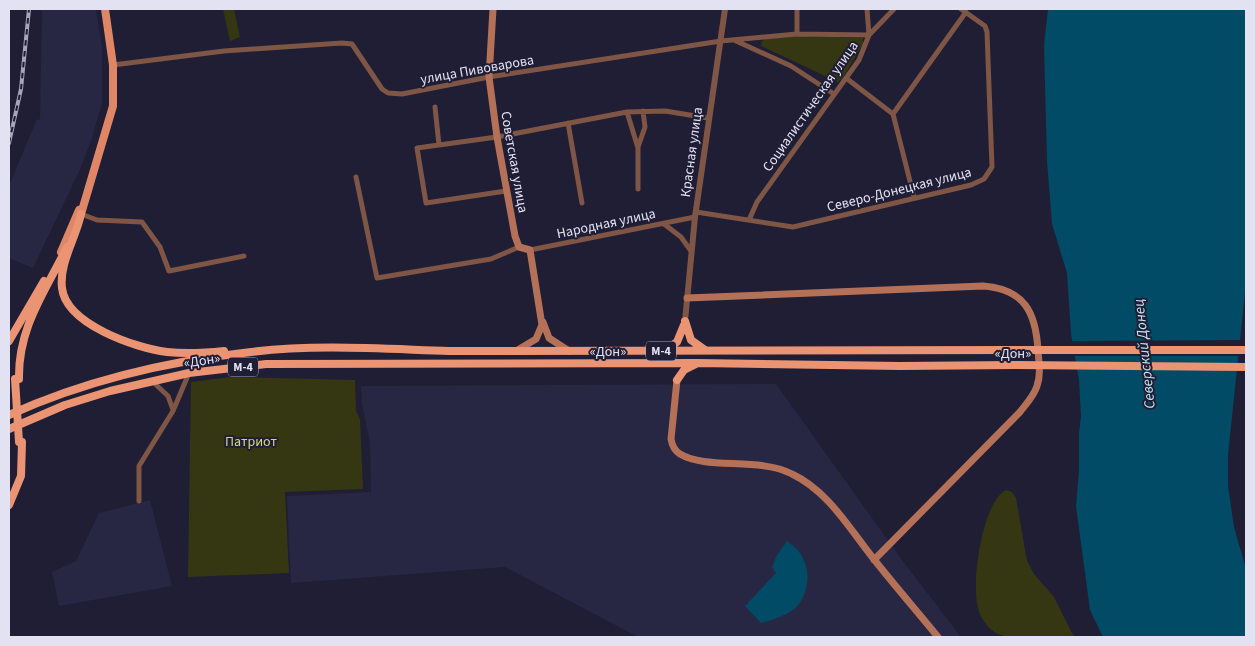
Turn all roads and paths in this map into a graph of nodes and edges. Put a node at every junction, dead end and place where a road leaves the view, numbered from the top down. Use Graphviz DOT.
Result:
graph roads {
  1 [pos="105,9"];
  2 [pos="493,9"];
  3 [pos="725,9"];
  4 [pos="797,9"];
  5 [pos="867,9"];
  6 [pos="894,9"];
  7 [pos="964,10"];
  8 [pos="797,34"];
  9 [pos="869,35"];
  10 [pos="734,40"];
  11 [pos="720,41"];
  12 [pos="114,65"];
  13 [pos="489,77"];
  14 [pos="846,78"];
  15 [pos="834,94"];
  16 [pos="435,107"];
  17 [pos="643,111"];
  18 [pos="627,112"];
  19 [pos="893,114"];
  20 [pos="708,118"];
  21 [pos="568,122"];
  22 [pos="496,137"];
  23 [pos="439,145"];
  24 [pos="638,148"];
  25 [pos="356,177"];
  26 [pos="638,189"];
  27 [pos="506,191"];
  28 [pos="914,197"];
  29 [pos="582,203"];
  30 [pos="80,214"];
  31 [pos="695,215"];
  32 [pos="749,220"];
  33 [pos="664,224"];
  34 [pos="524,249"];
  35 [pos="692,252"];
  36 [pos="244,256"];
  37 [pos="49,274"];
  38 [pos="687,298"];
  39 [pos="542,319"];
  40 [pos="685,320"];
  41 [pos="9,340"];
  42 [pos="1246,350"];
  43 [pos="569,351"];
  44 [pos="663,351"];
  45 [pos="251,352"];
  46 [pos="516,352"];
  47 [pos="709,352"];
  48 [pos="662,363"];
  49 [pos="698,363"];
  50 [pos="1246,367"];
  51 [pos="189,373"];
  52 [pos="17,379"];
  53 [pos="677,380"];
  54 [pos="152,381"];
  55 [pos="173,411"];
  56 [pos="9,415"];
  57 [pos="9,429"];
  58 [pos="20,442"];
  59 [pos="9,498"];
  60 [pos="139,501"];
  61 [pos="9,505"];
  62 [pos="874,560"];
  63 [pos="938,637"];
  1 -- 12 [label="main road"];
  2 -- 13 [label="main road, Советская улица"];
  3 -- 11 [label="street, Красная улица"];
  4 -- 8 [label="street"];
  5 -- 9 [label="street"];
  6 -- 9 [label="street, Социалистическая улица"];
  7 -- 19 [label="street"];
  7 -- 28 [label="street, Северо-Донецкая улица"];
  8 -- 9 [label="street, улица Пивоварова"];
  8 -- 10 [label="street, улица Пивоварова"];
  9 -- 14 [label="street, Социалистическая улица"];
  10 -- 11 [label="street, улица Пивоварова"];
  10 -- 15 [label="street"];
  11 -- 13 [label="street, улица Пивоварова"];
  11 -- 20 [label="street, Красная улица"];
  12 -- 13 [label="street, улица Пивоварова"];
  12 -- 30 [label="main road"];
  13 -- 22 [label="main road, Советская улица"];
  14 -- 15 [label="street, Социалистическая улица"];
  14 -- 19 [label="street"];
  15 -- 32 [label="street, Социалистическая улица"];
  16 -- 23 [label="street"];
  17 -- 18 [label="street"];
  17 -- 20 [label="street"];
  17 -- 24 [label="street"];
  18 -- 21 [label="street"];
  18 -- 24 [label="street"];
  19 -- 28 [label="street"];
  20 -- 31 [label="street, Красная улица"];
  21 -- 22 [label="street"];
  21 -- 29 [label="street"];
  22 -- 23 [label="street"];
  22 -- 27 [label="main road, Советская улица"];
  23 -- 27 [label="street"];
  24 -- 26 [label="street"];
  25 -- 34 [label="street, Народная улица"];
  27 -- 34 [label="main road, Советская улица"];
  28 -- 32 [label="street, Северо-Донецкая улица"];
  30 -- 36 [label="street"];
  30 -- 37 [label="main road"];
  30 -- 45 [label="highway"];
  30 -- 52 [label="highway"];
  31 -- 32 [label="street, Северо-Донецкая улица"];
  31 -- 33 [label="street, Народная улица"];
  31 -- 35 [label="street, Красная улица"];
  33 -- 34 [label="street, Народная улица"];
  33 -- 35 [label="street"];
  34 -- 39 [label="main road, Советская улица"];
  35 -- 38 [label="street, Красная улица"];
  37 -- 41 [label="highway"];
  37 -- 52 [label="highway"];
  38 -- 40 [label="street, Красная улица"];
  38 -- 62 [label="main road"];
  39 -- 43 [label="main road, Советская улица"];
  39 -- 46 [label="main road"];
  40 -- 44 [label="highway"];
  40 -- 47 [label="highway"];
  42 -- 47 [label="highway, «Дон» / М-4, bridge"];
  43 -- 44 [label="highway, «Дон» / М-4"];
  43 -- 46 [label="highway, «Дон» / М-4"];
  44 -- 47 [label="highway, «Дон» / М-4"];
  45 -- 46 [label="highway, «Дон» / М-4"];
  45 -- 56 [label="highway, «Дон» / М-4"];
  48 -- 49 [label="highway, «Дон» / М-4"];
  48 -- 51 [label="highway, «Дон» / М-4"];
  48 -- 53 [label="highway"];
  49 -- 50 [label="highway, «Дон» / М-4, bridge"];
  49 -- 53 [label="highway"];
  51 -- 54 [label="highway, «Дон» / М-4"];
  51 -- 55 [label="street"];
  52 -- 58 [label="highway, bridge"];
  53 -- 62 [label="main road"];
  54 -- 55 [label="street"];
  54 -- 57 [label="highway, «Дон» / М-4"];
  55 -- 60 [label="street"];
  58 -- 59 [label="highway"];
  58 -- 61 [label="highway"];
  62 -- 63 [label="main road"];
}
